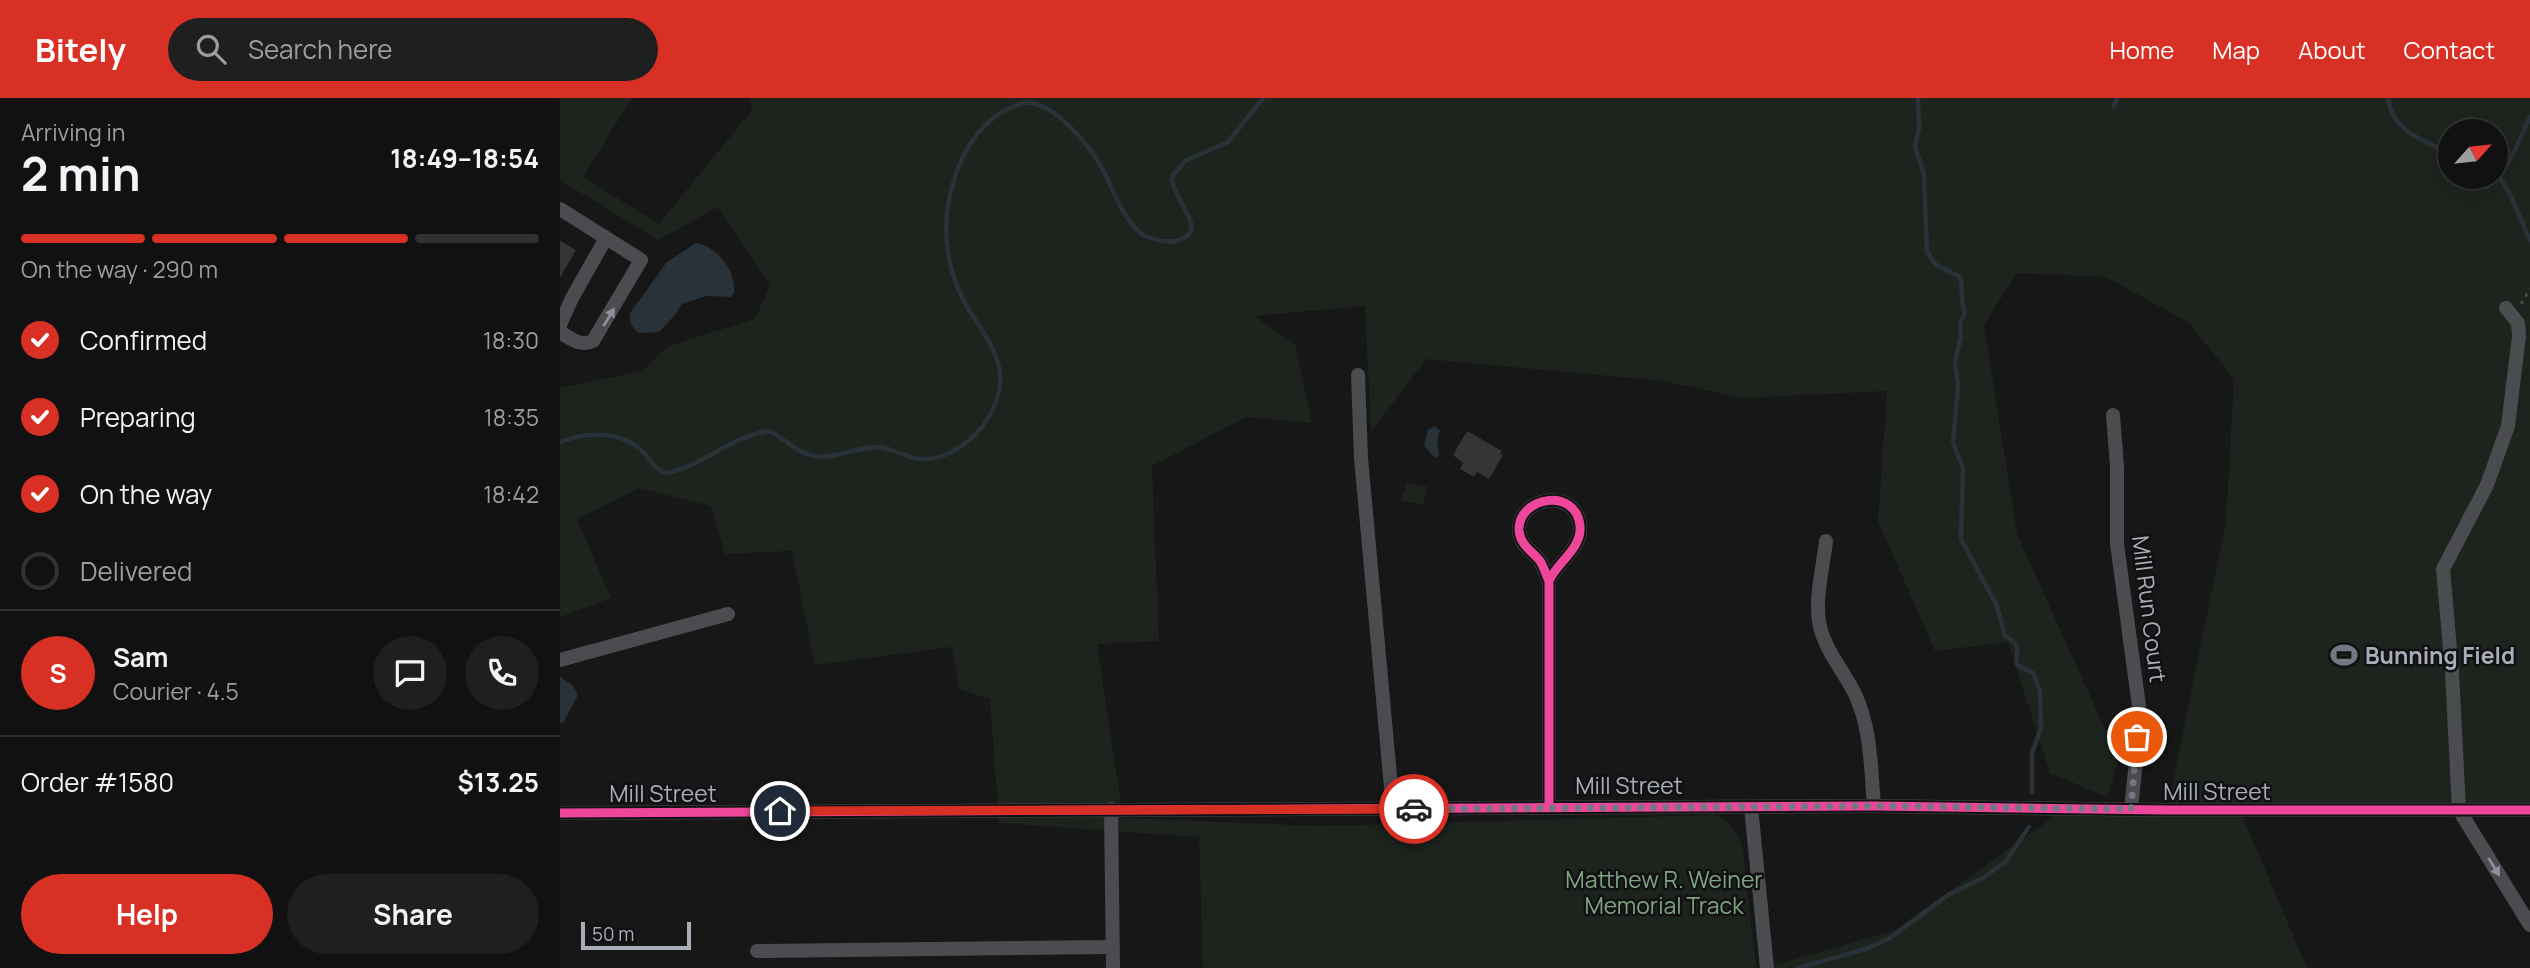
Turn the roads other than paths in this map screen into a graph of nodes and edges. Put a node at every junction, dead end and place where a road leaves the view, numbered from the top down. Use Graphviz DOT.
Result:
graph roads {
  1 [pos="560,209"];
  2 [pos="606,238"];
  3 [pos="2506,308"];
  4 [pos="560,327"];
  5 [pos="1358,375"];
  6 [pos="2113,415"];
  7 [pos="1826,541"];
  8 [pos="1549,581"];
  9 [pos="728,614"];
  10 [pos="560,660"];
  11 [pos="1874,806"];
  12 [pos="1549,807"];
  13 [pos="1751,807"];
  14 [pos="1111,809"];
  15 [pos="1393,809"];
  16 [pos="2131,809"];
  17 [pos="2459,810"];
  18 [pos="2530,810"];
  19 [pos="560,813"];
  20 [pos="2530,925"];
  21 [pos="1112,947"];
  22 [pos="757,951"];
  23 [pos="1766,967"];
  24 [pos="1112,968"];
  1 -- 2 [label="street"];
  2 -- 4 [label="street"];
  4 -- 2 [label="street, one-way"];
  3 -- 17 [label="street"];
  5 -- 15 [label="street"];
  6 -- 16 [label="street, Mill Run Court"];
  7 -- 11 [label="street"];
  8 -- 8 [label="street"];
  8 -- 12 [label="street"];
  9 -- 10 [label="street"];
  11 -- 13 [label="street, Mill Street"];
  11 -- 16 [label="street, Mill Street"];
  12 -- 13 [label="street, Mill Street"];
  12 -- 15 [label="street, Mill Street"];
  13 -- 23 [label="street"];
  14 -- 15 [label="street, Mill Street"];
  14 -- 19 [label="street, Mill Street"];
  14 -- 21 [label="street"];
  16 -- 17 [label="street, Mill Street"];
  17 -- 18 [label="street, Mill Street"];
  17 -- 20 [label="street, one-way"];
  21 -- 22 [label="street"];
  21 -- 24 [label="street"];
}
